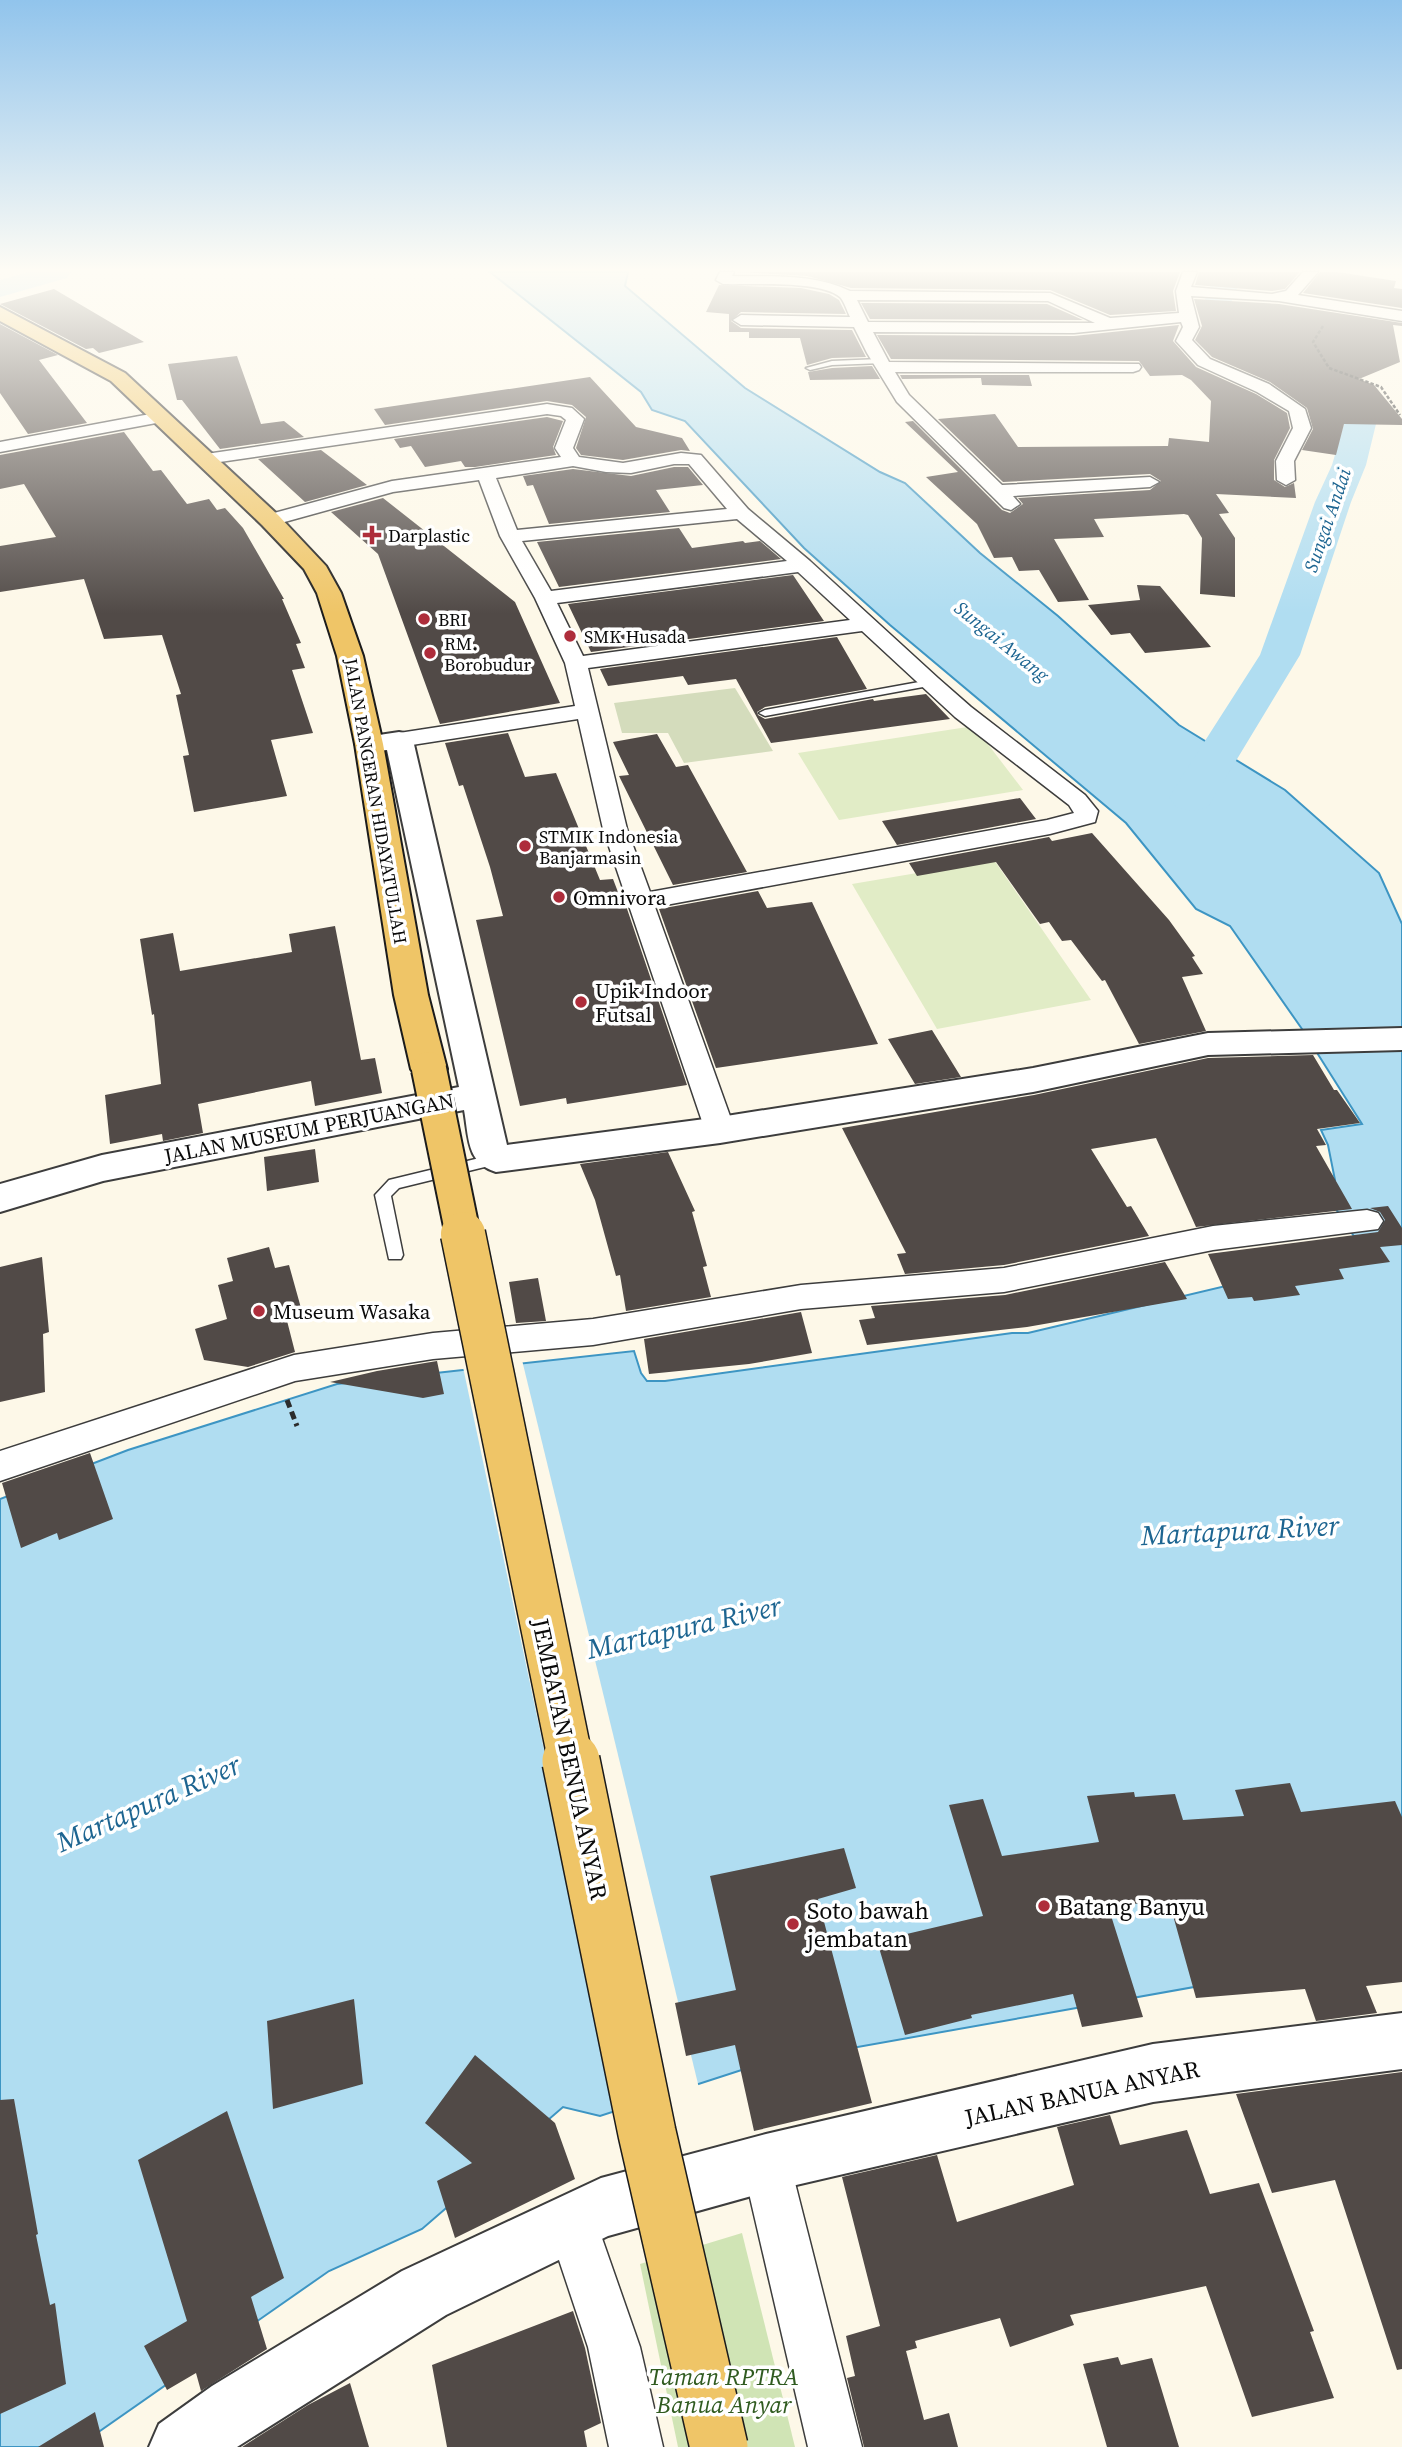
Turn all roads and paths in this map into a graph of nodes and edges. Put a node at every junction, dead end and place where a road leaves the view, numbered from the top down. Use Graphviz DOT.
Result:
graph roads {
  1 [pos="128,386"];
  2 [pos="896,386"];
  3 [pos="1259,386"];
  4 [pos="1379,386"];
  5 [pos="1401,415"];
  6 [pos="160,417"];
  7 [pos="0,447"];
  8 [pos="206,459"];
  9 [pos="573,461"];
  10 [pos="485,473"];
  11 [pos="1286,480"];
  12 [pos="1150,482"];
  13 [pos="741,513"];
  14 [pos="270,520"];
  15 [pos="510,536"];
  16 [pos="803,565"];
  17 [pos="545,598"];
  18 [pos="864,624"];
  19 [pos="576,663"];
  20 [pos="930,683"];
  21 [pos="587,711"];
  22 [pos="765,713"];
  23 [pos="384,742"];
  24 [pos="639,902"];
  25 [pos="1402,1039"];
  26 [pos="429,1069"];
  27 [pos="479,1095"];
  28 [pos="720,1130"];
  29 [pos="496,1159"];
  30 [pos="0,1198"];
  31 [pos="1367,1221"];
  32 [pos="395,1255"];
  33 [pos="0,1466"];
  34 [pos="1402,2041"];
  35 [pos="766,2163"];
  36 [pos="571,2221"];
  37 [pos="182,2447"];
  38 [pos="636,2447"];
  39 [pos="719,2447"];
  40 [pos="835,2447"];
  1 -- 6 [label="main road, JALAN PANGERAN HIDAYATULLAH"];
  2 -- 12 [label="street"];
  3 -- 11 [label="street"];
  4 -- 5 [label="path"];
  6 -- 7 [label="street"];
  6 -- 8 [label="main road, JALAN PANGERAN HIDAYATULLAH"];
  8 -- 9 [label="street"];
  8 -- 14 [label="main road, JALAN PANGERAN HIDAYATULLAH"];
  9 -- 10 [label="street"];
  9 -- 13 [label="street"];
  10 -- 14 [label="street"];
  10 -- 15 [label="street"];
  13 -- 15 [label="street"];
  13 -- 16 [label="street"];
  14 -- 23 [label="main road, JALAN PANGERAN HIDAYATULLAH"];
  15 -- 17 [label="street"];
  16 -- 17 [label="street"];
  16 -- 18 [label="street"];
  17 -- 19 [label="street"];
  18 -- 19 [label="street"];
  18 -- 20 [label="street"];
  19 -- 21 [label="street"];
  20 -- 22 [label="lane"];
  20 -- 24 [label="street"];
  21 -- 23 [label="street"];
  21 -- 24 [label="street"];
  23 -- 26 [label="main road, JALAN PANGERAN HIDAYATULLAH"];
  23 -- 27 [label="street, JALAN MUSEUM PERJUANGAN"];
  24 -- 28 [label="street"];
  25 -- 28 [label="street"];
  26 -- 39 [label="main road, JEMBATAN BENUA ANYAR, bridge"];
  27 -- 29 [label="street"];
  27 -- 30 [label="street, JALAN MUSEUM PERJUANGAN"];
  28 -- 29 [label="street"];
  29 -- 32 [label="lane"];
  31 -- 33 [label="street"];
  34 -- 35 [label="street, JALAN BANUA ANYAR"];
  35 -- 36 [label="street, JALAN BANUA ANYAR"];
  35 -- 40 [label="street"];
  36 -- 37 [label="street, JALAN BANUA ANYAR"];
  36 -- 38 [label="street"];
}
